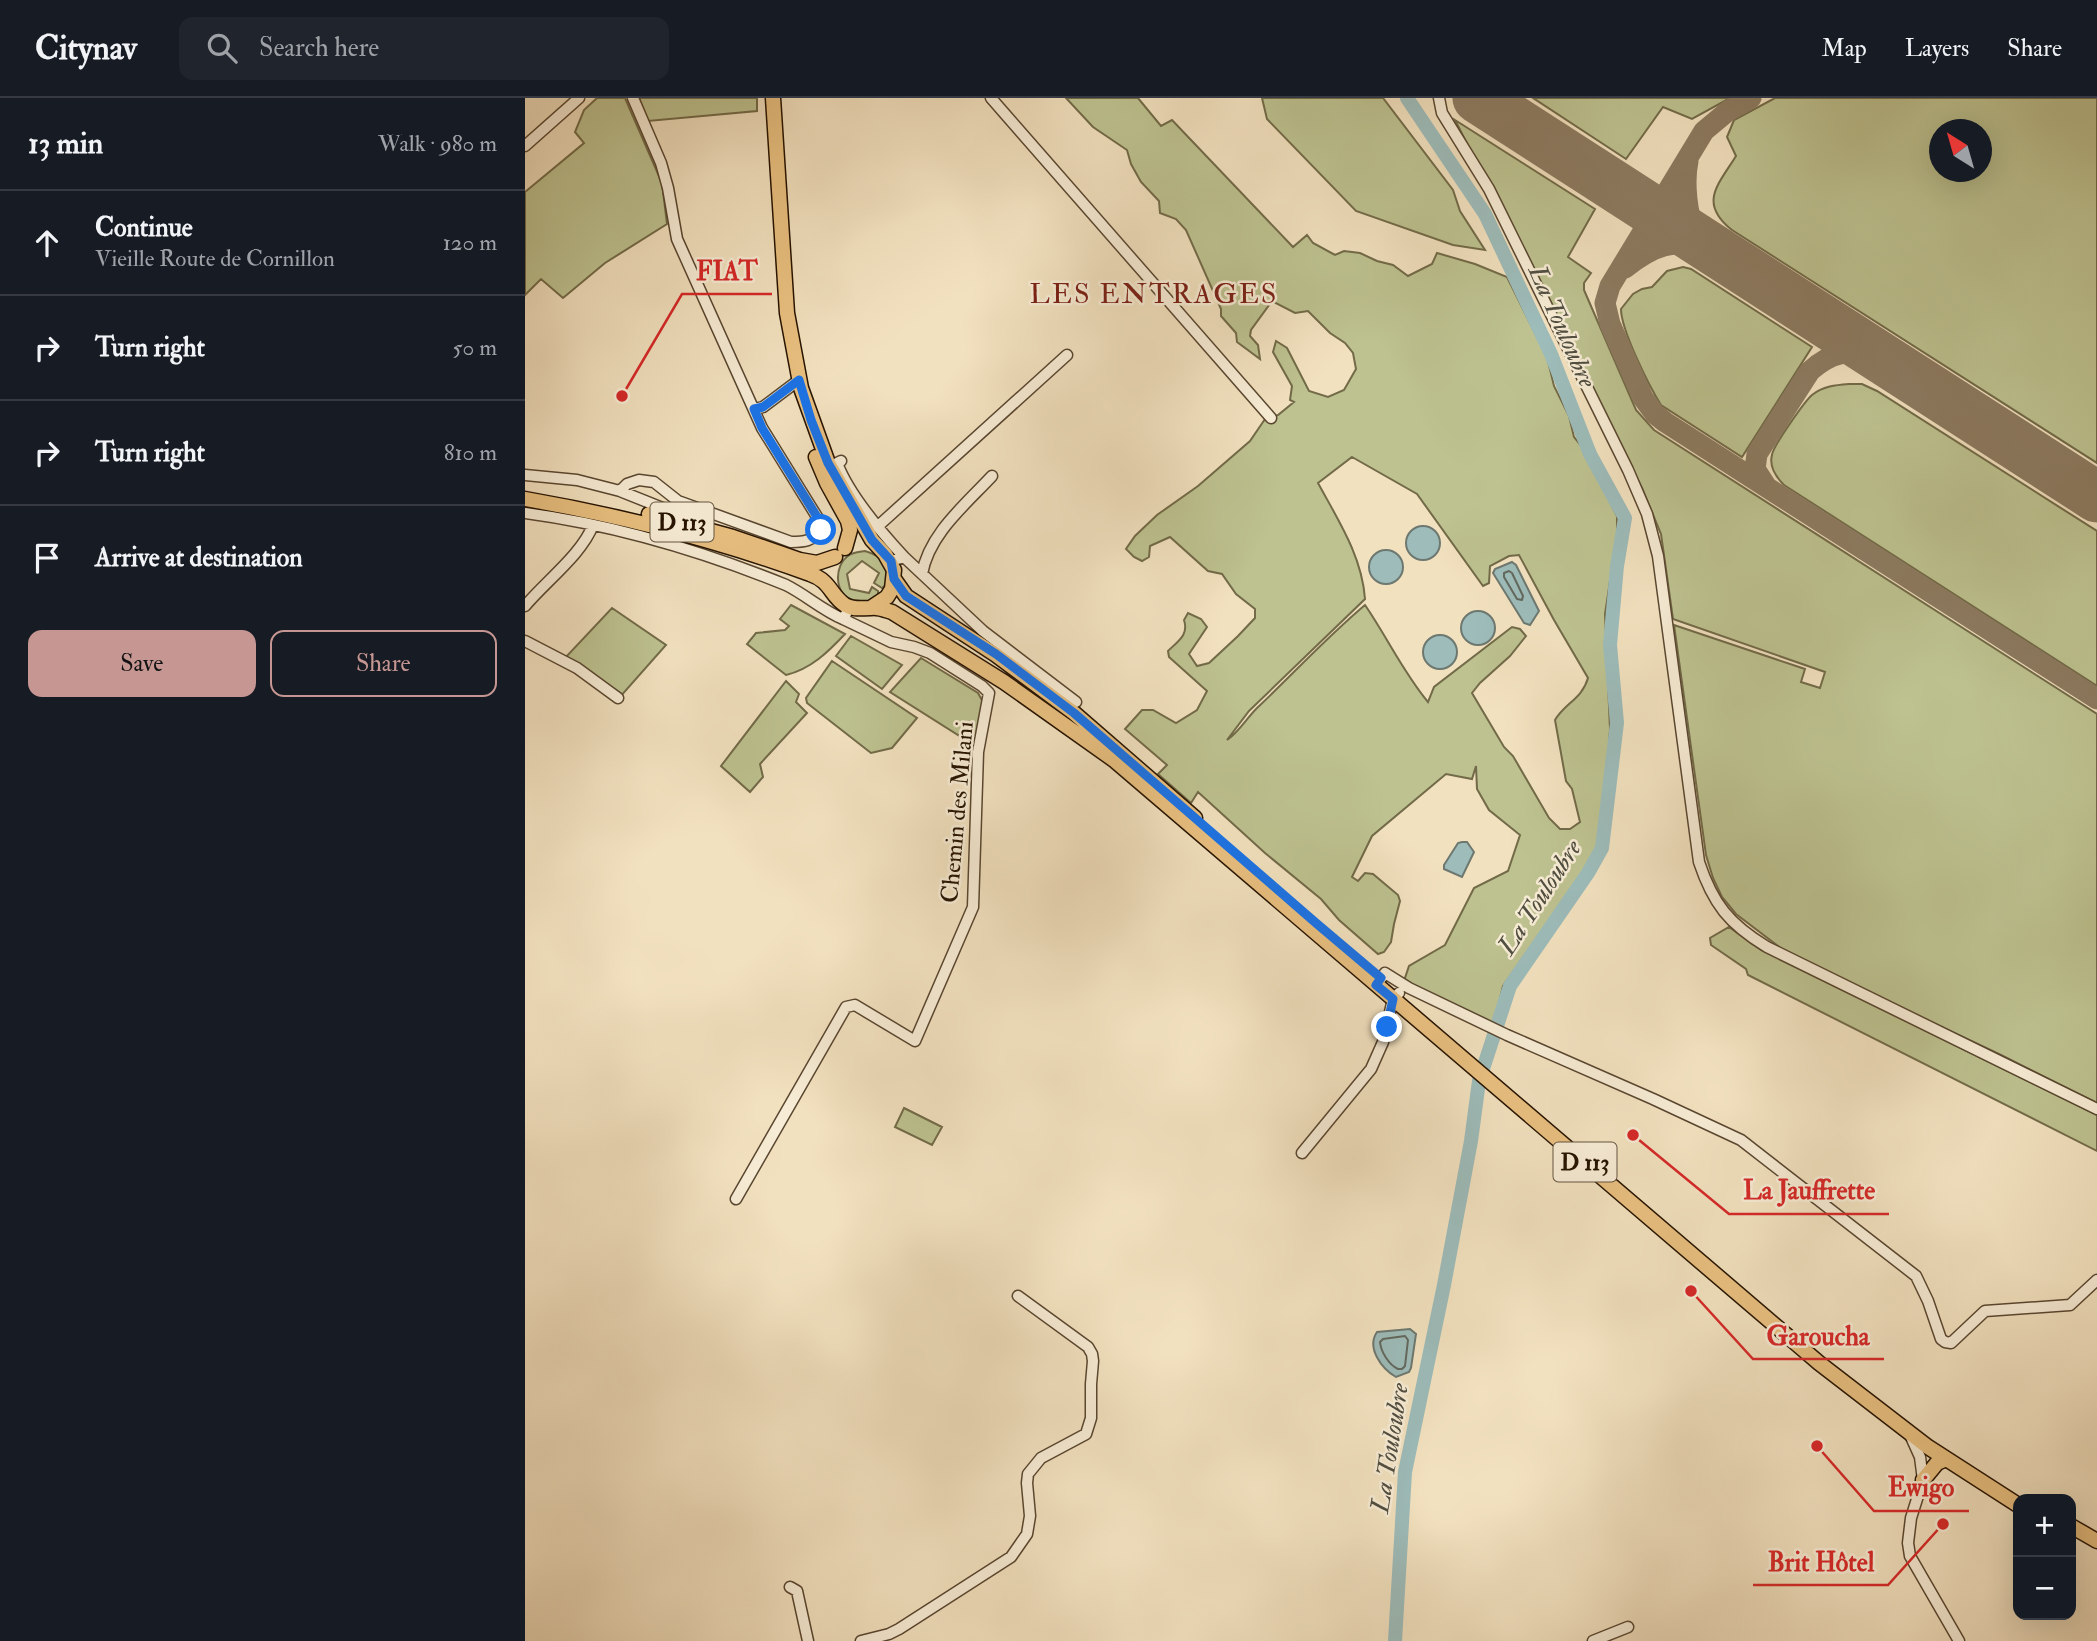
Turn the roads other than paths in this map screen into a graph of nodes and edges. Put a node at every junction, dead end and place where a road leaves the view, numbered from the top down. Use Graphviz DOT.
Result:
graph roads {
  1 [pos="579,98"];
  2 [pos="633,98"];
  3 [pos="764,98"];
  4 [pos="773,98"];
  5 [pos="991,98"];
  6 [pos="1439,98"];
  7 [pos="525,146"];
  8 [pos="1067,355"];
  9 [pos="796,383"];
  10 [pos="754,409"];
  11 [pos="1271,418"];
  12 [pos="841,461"];
  13 [pos="525,475"];
  14 [pos="992,476"];
  15 [pos="620,491"];
  16 [pos="525,492"];
  17 [pos="525,499"];
  18 [pos="525,513"];
  19 [pos="593,525"];
  20 [pos="877,527"];
  21 [pos="733,537"];
  22 [pos="878,548"];
  23 [pos="840,553"];
  24 [pos="897,559"];
  25 [pos="922,574"];
  26 [pos="894,579"];
  27 [pos="831,587"];
  28 [pos="525,606"];
  29 [pos="872,607"];
  30 [pos="846,613"];
  31 [pos="525,641"];
  32 [pos="618,698"];
  33 [pos="1076,702"];
  34 [pos="1379,981"];
  35 [pos="1396,996"];
  36 [pos="1494,1079"];
  37 [pos="2097,1109"];
  38 [pos="1302,1153"];
  39 [pos="736,1199"];
  40 [pos="2097,1280"];
  41 [pos="1018,1296"];
  42 [pos="1924,1452"];
  43 [pos="1946,1460"];
  44 [pos="1923,1480"];
  45 [pos="1993,1480"];
  46 [pos="2017,1494"];
  47 [pos="2013,1502"];
  48 [pos="2076,1529"];
  49 [pos="2076,1537"];
  50 [pos="2097,1541"];
  51 [pos="2097,1549"];
  52 [pos="790,1587"];
  53 [pos="1628,1627"];
  54 [pos="808,1641"];
  55 [pos="861,1641"];
  56 [pos="1593,1641"];
  57 [pos="1959,1641"];
  1 -- 7 [label="street"];
  2 -- 10 [label="street"];
  3 -- 9 [label="main road"];
  4 -- 9 [label="main road"];
  5 -- 11 [label="street"];
  6 -- 37 [label="street"];
  8 -- 20 [label="street"];
  9 -- 10 [label="street"];
  9 -- 22 [label="main road"];
  9 -- 23 [label="main road"];
  10 -- 15 [label="street"];
  12 -- 20 [label="street"];
  13 -- 15 [label="street"];
  14 -- 25 [label="street"];
  15 -- 21 [label="street"];
  16 -- 21 [label="main road, D 113"];
  17 -- 27 [label="main road, D 113"];
  18 -- 19 [label="street"];
  19 -- 28 [label="street"];
  19 -- 30 [label="street"];
  20 -- 24 [label="street"];
  21 -- 23 [label="main road, D 113"];
  22 -- 23 [label="main road"];
  22 -- 24 [label="main road"];
  23 -- 27 [label="main road"];
  24 -- 25 [label="street"];
  24 -- 26 [label="main road"];
  25 -- 33 [label="street"];
  26 -- 29 [label="main road"];
  26 -- 34 [label="main road, D 113"];
  27 -- 30 [label="main road"];
  29 -- 30 [label="main road"];
  29 -- 34 [label="main road, D 113"];
  30 -- 39 [label="street, Chemin des Milani"];
  31 -- 32 [label="street"];
  34 -- 35 [label="main road, D 113"];
  34 -- 40 [label="street"];
  35 -- 36 [label="main road, D 113"];
  35 -- 38 [label="street"];
  36 -- 42 [label="main road, D 113"];
  36 -- 45 [label="main road, D 113"];
  41 -- 55 [label="street"];
  42 -- 43 [label="main road, D 113"];
  42 -- 44 [label="street"];
  42 -- 45 [label="main road, D 113"];
  43 -- 44 [label="main road"];
  43 -- 47 [label="main road, D 113"];
  44 -- 57 [label="street"];
  45 -- 46 [label="main road, D 113"];
  48 -- 50 [label="main road"];
  49 -- 51 [label="main road"];
  52 -- 54 [label="street"];
  53 -- 56 [label="street"];
}
